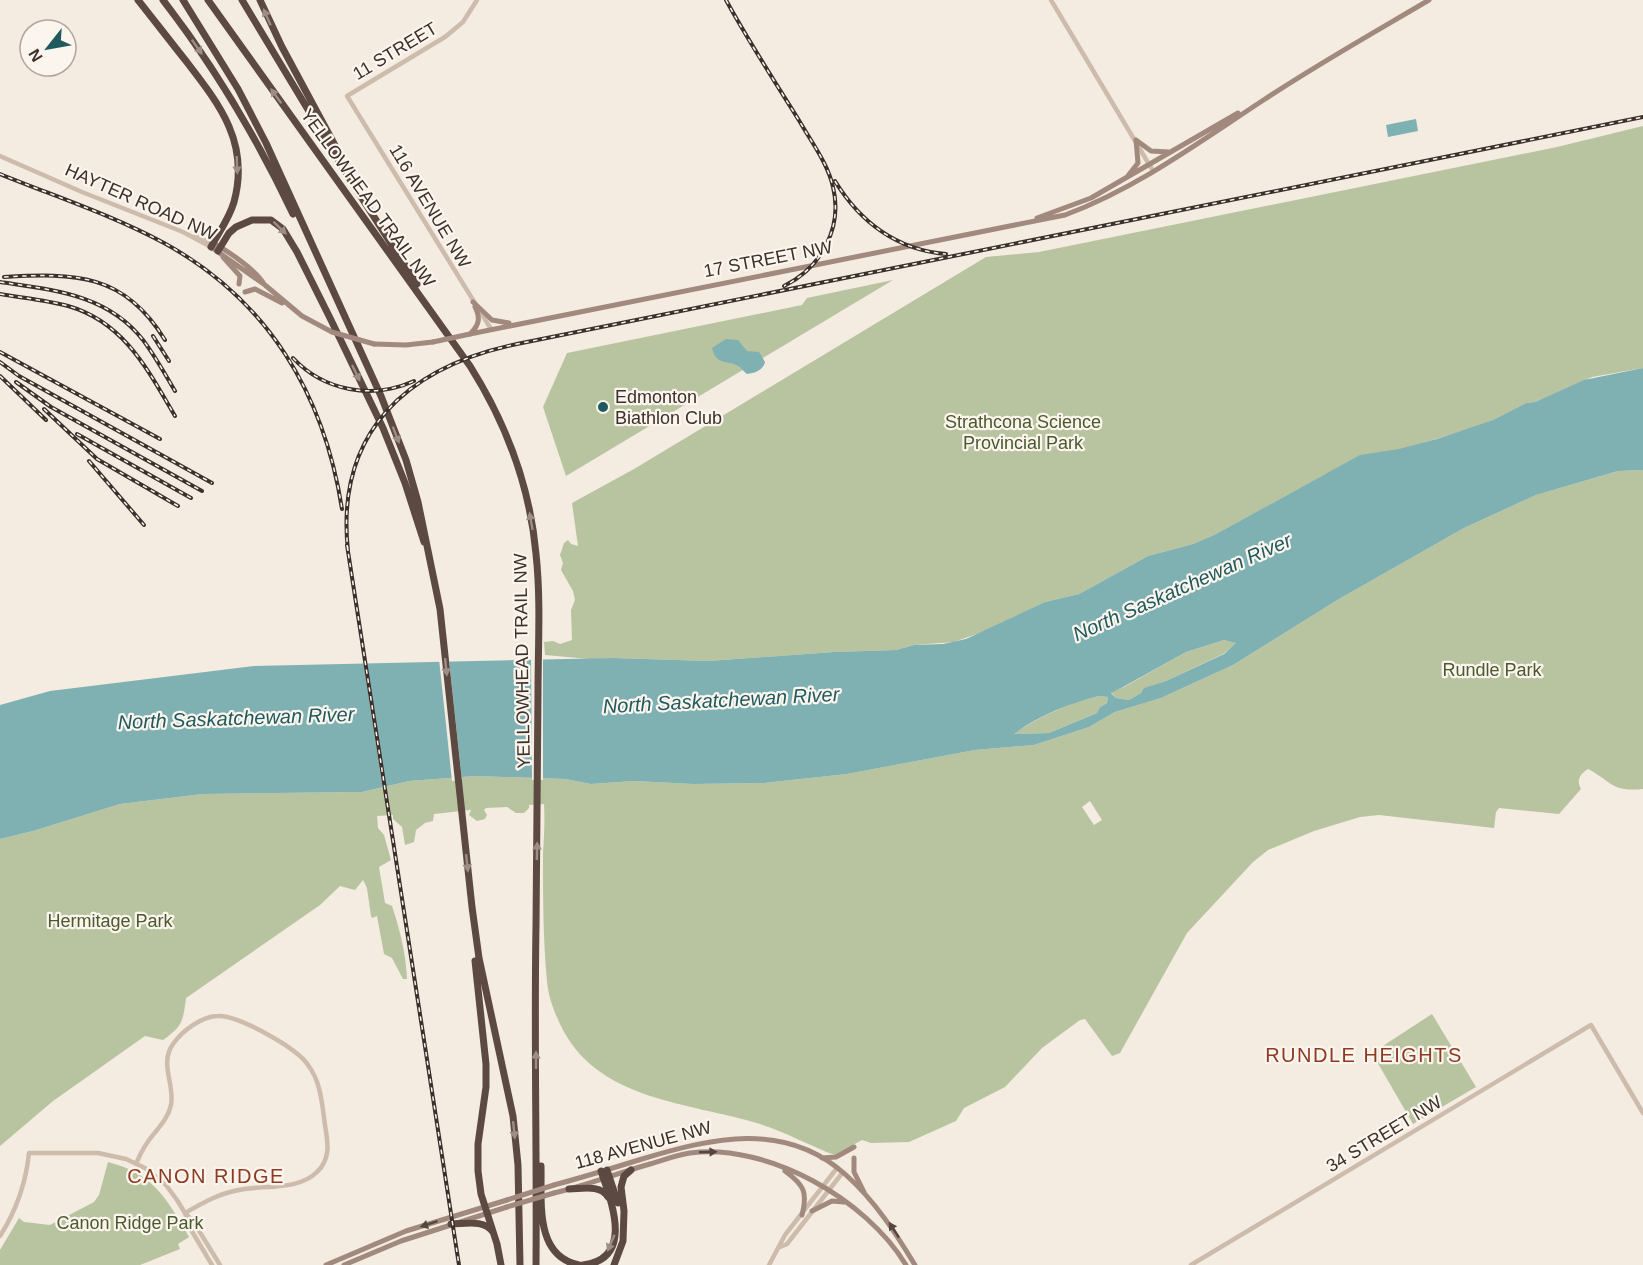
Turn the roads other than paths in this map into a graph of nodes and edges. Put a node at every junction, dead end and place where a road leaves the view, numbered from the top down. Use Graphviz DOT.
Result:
graph roads {
  1 [pos="138,0"];
  2 [pos="163,0"];
  3 [pos="183,0"];
  4 [pos="208,0"];
  5 [pos="242,0"];
  6 [pos="260,0"];
  7 [pos="477,0"];
  8 [pos="1051,0"];
  9 [pos="1429,0"];
  10 [pos="347,96"];
  11 [pos="1263,100"];
  12 [pos="1136,141"];
  13 [pos="1173,151"];
  14 [pos="0,156"];
  15 [pos="1150,165"];
  16 [pos="1154,171"];
  17 [pos="1125,180"];
  18 [pos="351,181"];
  19 [pos="1012,226"];
  20 [pos="217,248"];
  21 [pos="321,263"];
  22 [pos="239,285"];
  23 [pos="245,292"];
  24 [pos="473,302"];
  25 [pos="290,306"];
  26 [pos="515,324"];
  27 [pos="490,329"];
  28 [pos="445,331"];
  29 [pos="470,334"];
  30 [pos="433,568"];
  31 [pos="472,907"];
  32 [pos="537,1089"];
  33 [pos="1643,1113"];
  34 [pos="854,1147"];
  35 [pos="822,1158"];
  36 [pos="854,1158"];
  37 [pos="136,1164"];
  38 [pos="779,1167"];
  39 [pos="631,1170"];
  40 [pos="840,1170"];
  41 [pos="605,1174"];
  42 [pos="826,1188"];
  43 [pos="569,1189"];
  44 [pos="865,1194"];
  45 [pos="851,1204"];
  46 [pos="613,1205"];
  47 [pos="487,1209"];
  48 [pos="812,1211"];
  49 [pos="185,1213"];
  50 [pos="801,1215"];
  51 [pos="624,1223"];
  52 [pos="451,1224"];
  53 [pos="0,1236"];
  54 [pos="497,1244"];
  55 [pos="780,1246"];
  56 [pos="212,1265"];
  57 [pos="220,1265"];
  58 [pos="326,1265"];
  59 [pos="344,1265"];
  60 [pos="501,1265"];
  61 [pos="520,1265"];
  62 [pos="537,1265"];
  63 [pos="581,1265"];
  64 [pos="614,1265"];
  65 [pos="769,1265"];
  66 [pos="906,1265"];
  67 [pos="915,1265"];
  68 [pos="1191,1265"];
  1 -- 20 [label="highway, one-way"];
  2 -- 21 [label="highway, one-way"];
  3 -- 21 [label="highway"];
  28 -- 4 [label="highway, YELLOWHEAD TRAIL NW, one-way"];
  5 -- 18 [label="highway"];
  18 -- 6 [label="highway, one-way"];
  7 -- 10 [label="street, 11 STREET"];
  8 -- 12 [label="street"];
  9 -- 11 [label="main road, 17 STREET NW"];
  10 -- 24 [label="street, 116 AVENUE NW"];
  11 -- 13 [label="main road, 17 STREET NW"];
  11 -- 16 [label="main road, 17 STREET NW"];
  12 -- 13 [label="main road"];
  12 -- 15 [label="street"];
  12 -- 17 [label="main road"];
  13 -- 15 [label="main road, 17 STREET NW"];
  14 -- 20 [label="street, HAYTER ROAD NW"];
  15 -- 16 [label="street"];
  15 -- 17 [label="main road"];
  16 -- 19 [label="main road, 17 STREET NW"];
  17 -- 19 [label="main road"];
  18 -- 28 [label="highway"];
  19 -- 26 [label="main road, 17 STREET NW"];
  20 -- 22 [label="main road"];
  20 -- 25 [label="main road, 17 STREET NW"];
  20 -- 30 [label="highway, one-way"];
  21 -- 30 [label="highway, one-way"];
  23 -- 25 [label="main road"];
  24 -- 26 [label="main road"];
  24 -- 27 [label="street, 116 AVENUE NW"];
  24 -- 29 [label="main road"];
  25 -- 29 [label="main road, 17 STREET NW, bridge"];
  26 -- 27 [label="main road, 17 STREET NW"];
  27 -- 29 [label="main road, 17 STREET NW"];
  32 -- 28 [label="highway, YELLOWHEAD TRAIL NW, one-way"];
  30 -- 31 [label="highway, one-way"];
  31 -- 47 [label="highway"];
  31 -- 61 [label="highway, one-way"];
  32 -- 62 [label="highway, YELLOWHEAD TRAIL NW"];
  32 -- 63 [label="highway"];
  33 -- 68 [label="street, 34 STREET NW"];
  34 -- 35 [label="main road"];
  35 -- 40 [label="main road, 118 AVENUE NW"];
  35 -- 41 [label="main road, 118 AVENUE NW"];
  36 -- 44 [label="main road"];
  37 -- 49 [label="street"];
  37 -- 49 [label="street"];
  37 -- 53 [label="street"];
  39 -- 38 [label="main road, 118 AVENUE NW, one-way"];
  38 -- 42 [label="main road, 118 AVENUE NW"];
  38 -- 50 [label="main road"];
  39 -- 41 [label="main road, 118 AVENUE NW"];
  39 -- 51 [label="highway"];
  40 -- 42 [label="street"];
  40 -- 44 [label="main road, 118 AVENUE NW"];
  41 -- 43 [label="main road, 118 AVENUE NW"];
  41 -- 46 [label="highway"];
  41 -- 47 [label="main road, 118 AVENUE NW, bridge"];
  41 -- 51 [label="highway"];
  42 -- 45 [label="main road, 118 AVENUE NW"];
  42 -- 48 [label="street"];
  42 -- 50 [label="street"];
  43 -- 46 [label="highway"];
  43 -- 47 [label="main road, 118 AVENUE NW, bridge"];
  67 -- 44 [label="main road, 118 AVENUE NW, one-way"];
  45 -- 48 [label="main road"];
  45 -- 66 [label="main road, 118 AVENUE NW"];
  46 -- 63 [label="highway, one-way"];
  47 -- 52 [label="main road"];
  47 -- 54 [label="highway"];
  47 -- 58 [label="main road, one-way"];
  48 -- 55 [label="street"];
  49 -- 56 [label="street"];
  49 -- 57 [label="street"];
  50 -- 55 [label="street"];
  51 -- 64 [label="highway"];
  52 -- 54 [label="highway"];
  52 -- 59 [label="main road"];
  54 -- 60 [label="highway"];
  55 -- 65 [label="street"];
}
